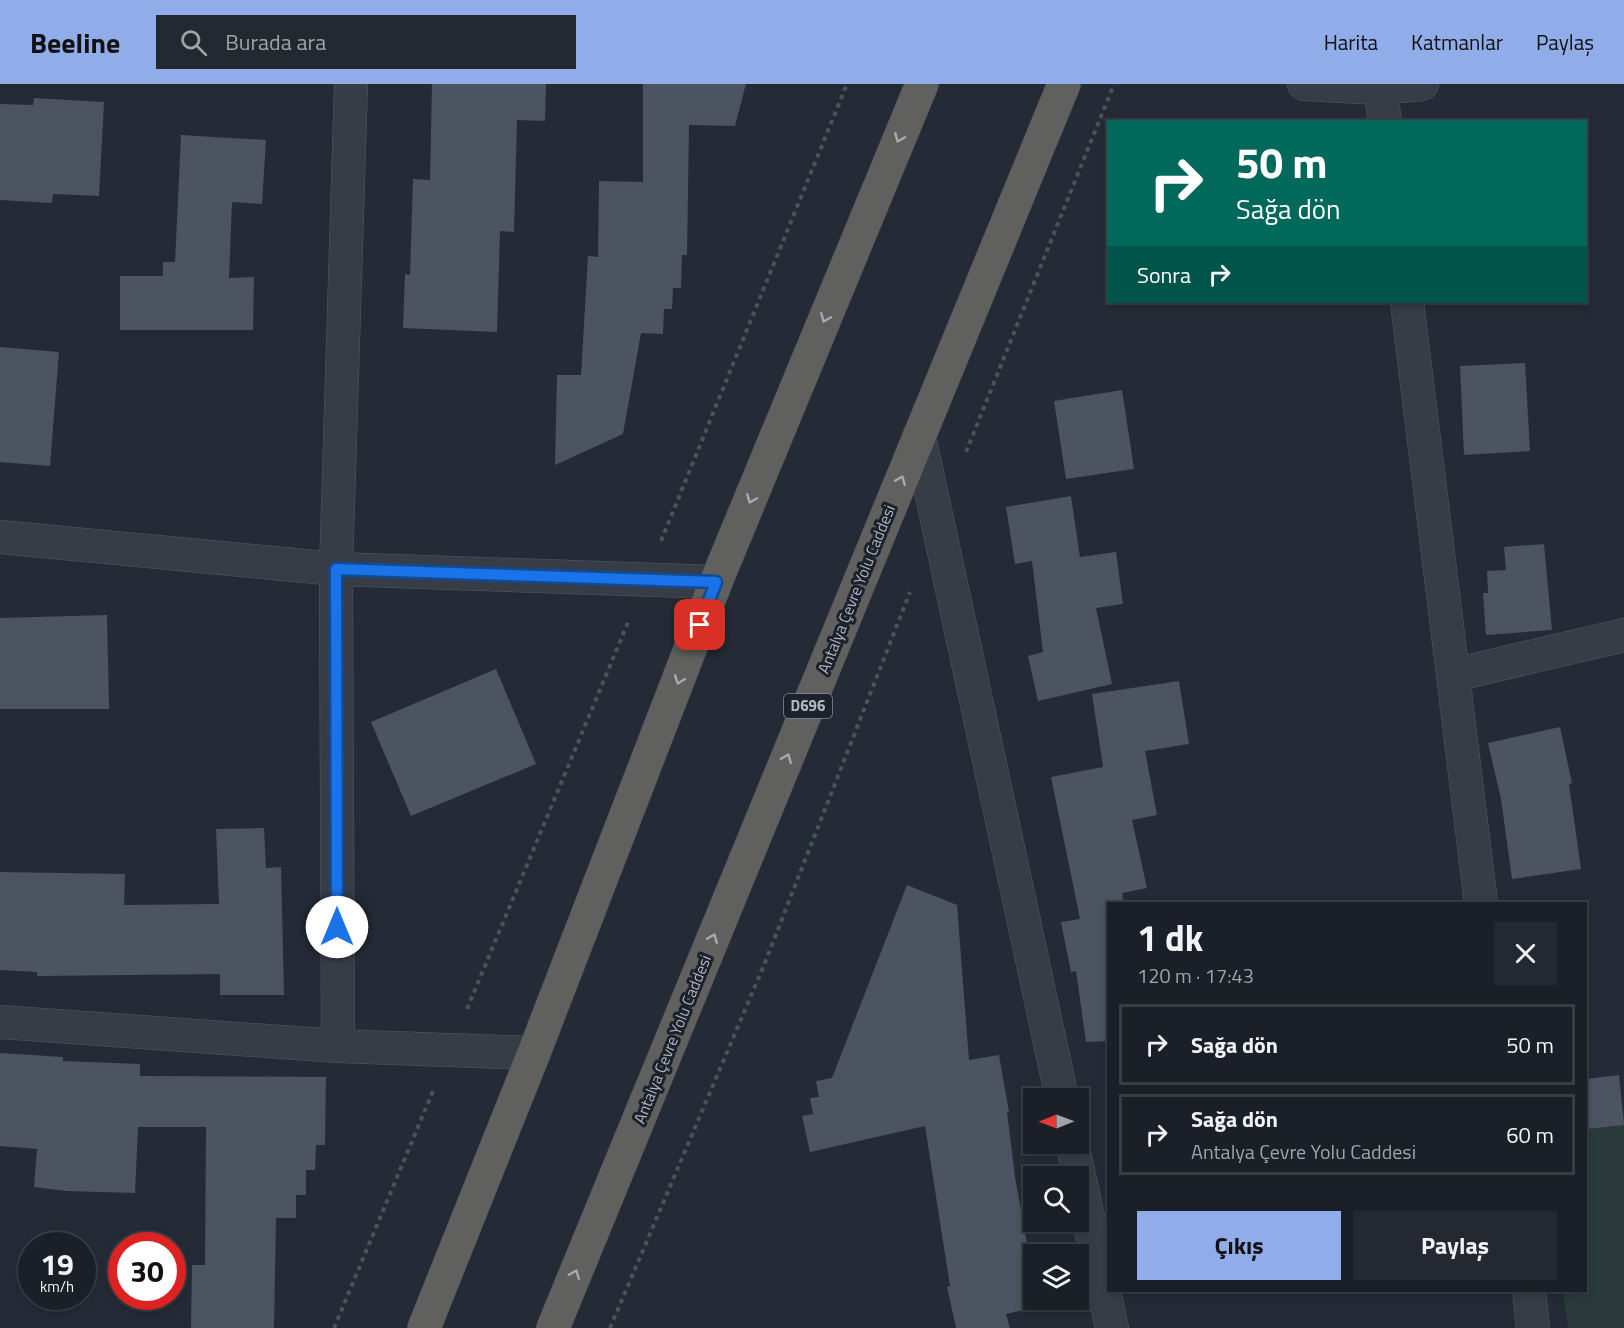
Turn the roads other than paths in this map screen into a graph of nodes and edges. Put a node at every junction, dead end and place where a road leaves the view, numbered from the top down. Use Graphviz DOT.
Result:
graph roads {
  1 [pos="351,84"];
  2 [pos="922,84"];
  3 [pos="1064,84"];
  4 [pos="1305,84"];
  5 [pos="1422,84"];
  6 [pos="1380,88"];
  7 [pos="1385,120"];
  8 [pos="1407,303"];
  9 [pos="919,436"];
  10 [pos="0,537"];
  11 [pos="336,569"];
  12 [pos="716,582"];
  13 [pos="1624,635"];
  14 [pos="1453,675"];
  15 [pos="1481,902"];
  16 [pos="0,1022"];
  17 [pos="338,1047"];
  18 [pos="534,1053"];
  19 [pos="1060,1088"];
  20 [pos="1074,1154"];
  21 [pos="1529,1292"];
  22 [pos="424,1328"];
  23 [pos="553,1328"];
  24 [pos="1112,1328"];
  25 [pos="1533,1328"];
  1 -- 11 [label="street"];
  2 -- 12 [label="highway, one-way"];
  3 -- 9 [label="highway, Antalya Çevre Yolu Caddesi / D696"];
  4 -- 6 [label="street"];
  5 -- 6 [label="street"];
  6 -- 7 [label="street"];
  8 -- 14 [label="street"];
  9 -- 19 [label="street"];
  23 -- 9 [label="highway, Antalya Çevre Yolu Caddesi / D696, one-way"];
  10 -- 11 [label="street"];
  11 -- 12 [label="street"];
  11 -- 17 [label="street"];
  12 -- 18 [label="highway, one-way"];
  13 -- 14 [label="street"];
  14 -- 15 [label="street"];
  16 -- 17 [label="street"];
  17 -- 18 [label="street"];
  18 -- 22 [label="highway"];
  20 -- 24 [label="street"];
  21 -- 25 [label="street"];
}
